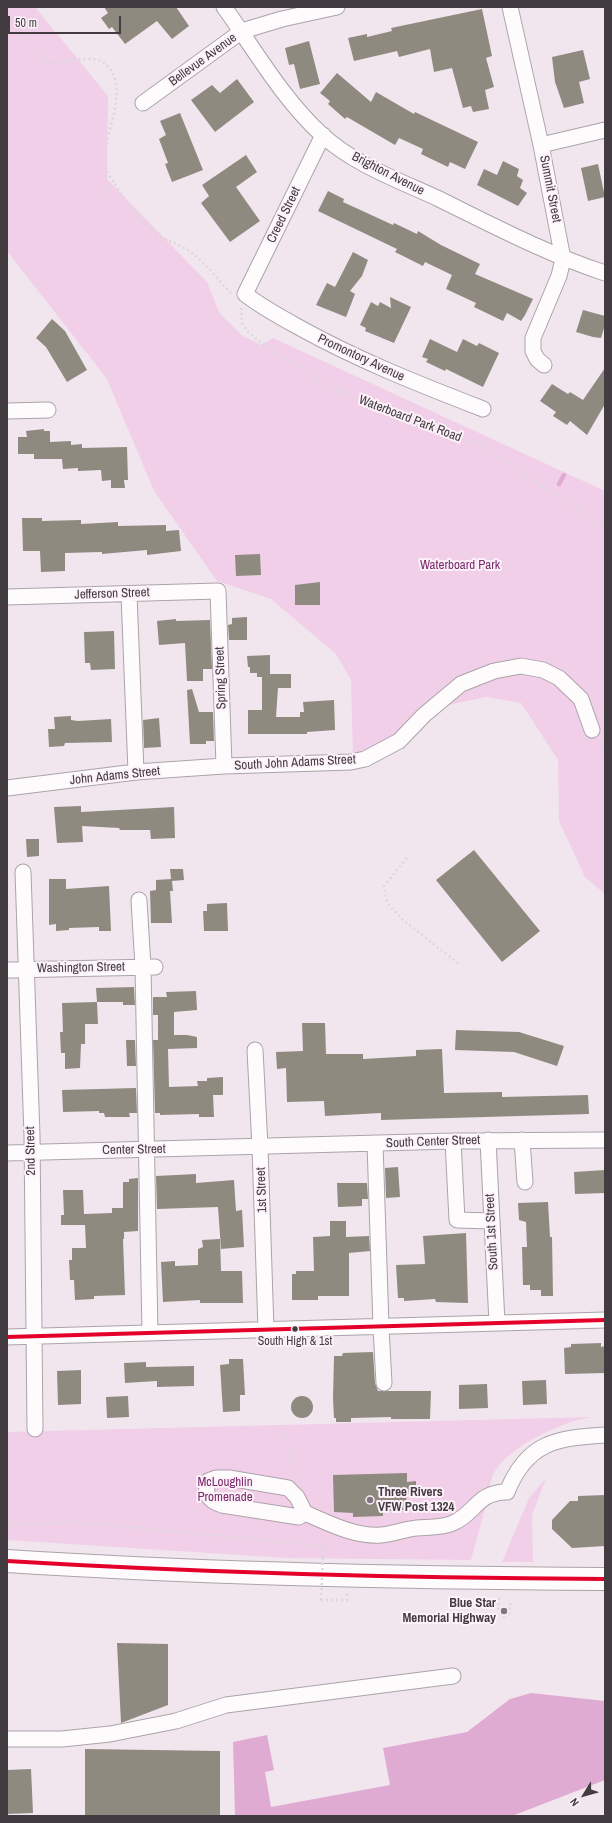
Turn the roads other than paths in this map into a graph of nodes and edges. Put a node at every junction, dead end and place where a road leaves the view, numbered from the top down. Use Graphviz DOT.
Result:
graph roads {
  1 [pos="224,7"];
  2 [pos="337,7"];
  3 [pos="510,7"];
  4 [pos="242,31"];
  5 [pos="143,103"];
  6 [pos="605,130"];
  7 [pos="323,135"];
  8 [pos="540,145"];
  9 [pos="563,259"];
  10 [pos="605,273"];
  11 [pos="243,299"];
  12 [pos="544,365"];
  13 [pos="483,409"];
  14 [pos="48,410"];
  15 [pos="7,411"];
  16 [pos="218,591"];
  17 [pos="129,594"];
  18 [pos="7,597"];
  19 [pos="592,730"];
  20 [pos="224,766"];
  21 [pos="136,772"];
  22 [pos="7,788"];
  23 [pos="23,872"];
  24 [pos="139,900"];
  25 [pos="149,967"];
  26 [pos="27,969"];
  27 [pos="7,970"];
  28 [pos="255,1050"];
  29 [pos="488,1140"];
  30 [pos="522,1140"];
  31 [pos="605,1140"];
  32 [pos="453,1141"];
  33 [pos="375,1143"];
  34 [pos="260,1147"];
  35 [pos="145,1149"];
  36 [pos="31,1152"];
  37 [pos="7,1153"];
  38 [pos="525,1182"];
  39 [pos="492,1221"];
  40 [pos="605,1320"];
  41 [pos="497,1323"];
  42 [pos="381,1327"];
  43 [pos="266,1330"];
  44 [pos="150,1333"];
  45 [pos="33,1336"];
  46 [pos="7,1337"];
  47 [pos="384,1383"];
  48 [pos="35,1429"];
  49 [pos="605,1434"];
  50 [pos="305,1513"];
  51 [pos="7,1561"];
  52 [pos="605,1579"];
  53 [pos="453,1676"];
  54 [pos="7,1739"];
  1 -- 4 [label="street, Brighton Avenue"];
  2 -- 4 [label="street, Bellevue Avenue"];
  3 -- 8 [label="street, Summit Street"];
  4 -- 5 [label="street, Bellevue Avenue"];
  4 -- 7 [label="street, Brighton Avenue"];
  6 -- 8 [label="street"];
  7 -- 9 [label="street, Brighton Avenue"];
  7 -- 11 [label="street, Creed Street"];
  8 -- 9 [label="street, Summit Street"];
  9 -- 10 [label="street, Brighton Avenue"];
  9 -- 12 [label="street, Summit Street"];
  11 -- 13 [label="street, Promontory Avenue"];
  14 -- 15 [label="street"];
  16 -- 17 [label="street, Jefferson Street"];
  16 -- 20 [label="street, Spring Street"];
  17 -- 18 [label="street, Jefferson Street"];
  17 -- 21 [label="street"];
  19 -- 20 [label="street, South John Adams Street"];
  20 -- 21 [label="street, John Adams Street"];
  21 -- 22 [label="street, John Adams Street"];
  23 -- 26 [label="street, 2nd Street"];
  24 -- 25 [label="street"];
  25 -- 26 [label="street, Washington Street"];
  25 -- 35 [label="street"];
  26 -- 27 [label="street, Washington Street"];
  26 -- 36 [label="street, 2nd Street"];
  28 -- 34 [label="street, 1st Street"];
  29 -- 30 [label="street, South Center Street"];
  29 -- 32 [label="street, South Center Street"];
  29 -- 39 [label="street, South 1st Street"];
  30 -- 31 [label="street, South Center Street"];
  30 -- 38 [label="street"];
  32 -- 33 [label="street, South Center Street"];
  32 -- 39 [label="street"];
  33 -- 34 [label="street, South Center Street"];
  33 -- 42 [label="street"];
  34 -- 35 [label="street, Center Street"];
  34 -- 43 [label="street, 1st Street"];
  35 -- 36 [label="street, Center Street"];
  35 -- 44 [label="street"];
  36 -- 37 [label="street, Center Street"];
  36 -- 45 [label="street, 2nd Street"];
  39 -- 41 [label="street, South 1st Street"];
  40 -- 41 [label="street"];
  41 -- 42 [label="street"];
  42 -- 43 [label="street"];
  42 -- 47 [label="street"];
  43 -- 44 [label="street"];
  44 -- 45 [label="street"];
  45 -- 46 [label="street"];
  45 -- 48 [label="street, 2nd Street"];
  49 -- 50 [label="street"];
  50 -- 50 [label="street"];
  51 -- 52 [label="highway"];
  53 -- 54 [label="street"];
}
